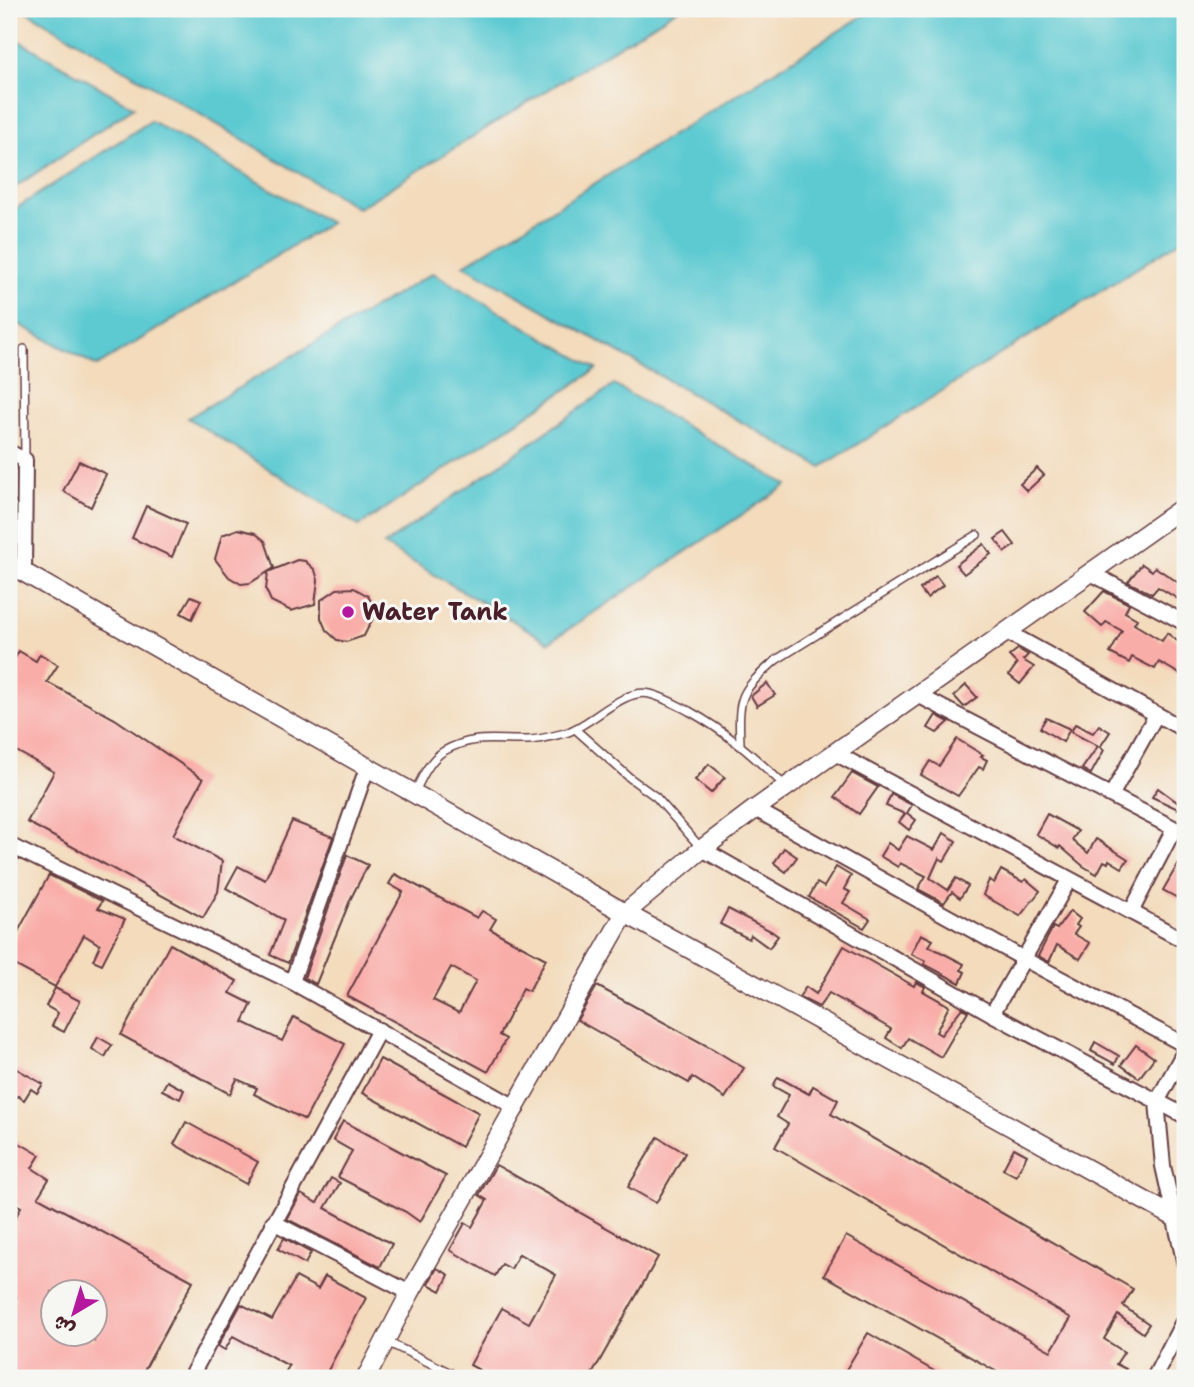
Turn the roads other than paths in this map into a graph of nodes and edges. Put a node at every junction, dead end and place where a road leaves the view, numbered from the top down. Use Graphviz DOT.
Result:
graph roads {
  1 [pos="24,349"];
  2 [pos="9,452"];
  3 [pos="25,460"];
  4 [pos="1185,506"];
  5 [pos="977,535"];
  6 [pos="17,568"];
  7 [pos="1089,572"];
  8 [pos="1185,623"];
  9 [pos="1007,632"];
  10 [pos="916,694"];
  11 [pos="1156,715"];
  12 [pos="575,729"];
  13 [pos="1185,730"];
  14 [pos="740,744"];
  15 [pos="835,752"];
  16 [pos="367,768"];
  17 [pos="786,787"];
  18 [pos="414,794"];
  19 [pos="1112,794"];
  20 [pos="755,809"];
  21 [pos="1180,832"];
  22 [pos="9,845"];
  23 [pos="702,849"];
  24 [pos="1069,880"];
  25 [pos="1131,912"];
  26 [pos="625,913"];
  27 [pos="1185,941"];
  28 [pos="1024,959"];
  29 [pos="292,982"];
  30 [pos="992,1014"];
  31 [pos="379,1030"];
  32 [pos="1185,1045"];
  33 [pos="1185,1050"];
  34 [pos="1157,1102"];
  35 [pos="517,1108"];
  36 [pos="1185,1116"];
  37 [pos="1179,1220"];
  38 [pos="273,1223"];
  39 [pos="1185,1265"];
  40 [pos="410,1293"];
  41 [pos="1185,1318"];
  42 [pos="386,1341"];
  43 [pos="190,1378"];
  44 [pos="366,1378"];
  45 [pos="461,1378"];
  46 [pos="1154,1378"];
  1 -- 3 [label="lane"];
  2 -- 3 [label="street"];
  3 -- 6 [label="street"];
  4 -- 7 [label="street"];
  5 -- 14 [label="lane"];
  6 -- 16 [label="street"];
  7 -- 8 [label="street"];
  7 -- 9 [label="street"];
  9 -- 10 [label="street"];
  9 -- 11 [label="street"];
  10 -- 15 [label="street"];
  10 -- 19 [label="street"];
  11 -- 13 [label="street"];
  11 -- 19 [label="street"];
  12 -- 14 [label="lane"];
  12 -- 18 [label="lane"];
  12 -- 23 [label="lane"];
  14 -- 17 [label="lane"];
  15 -- 17 [label="street"];
  15 -- 24 [label="street"];
  16 -- 18 [label="street"];
  16 -- 29 [label="street"];
  17 -- 20 [label="street"];
  18 -- 26 [label="street"];
  19 -- 21 [label="street"];
  20 -- 23 [label="street"];
  20 -- 28 [label="street"];
  21 -- 25 [label="street"];
  22 -- 29 [label="street"];
  23 -- 26 [label="street"];
  23 -- 30 [label="street"];
  24 -- 25 [label="street"];
  24 -- 28 [label="street"];
  25 -- 27 [label="street"];
  26 -- 35 [label="street"];
  26 -- 37 [label="street"];
  28 -- 30 [label="street"];
  28 -- 32 [label="street"];
  29 -- 31 [label="street"];
  30 -- 34 [label="street"];
  31 -- 35 [label="street"];
  31 -- 38 [label="street"];
  33 -- 34 [label="street"];
  34 -- 36 [label="street"];
  34 -- 37 [label="street"];
  35 -- 40 [label="street"];
  37 -- 39 [label="street"];
  38 -- 40 [label="street"];
  38 -- 43 [label="street"];
  40 -- 42 [label="street"];
  41 -- 46 [label="street"];
  42 -- 44 [label="street"];
  42 -- 45 [label="lane"];
}
